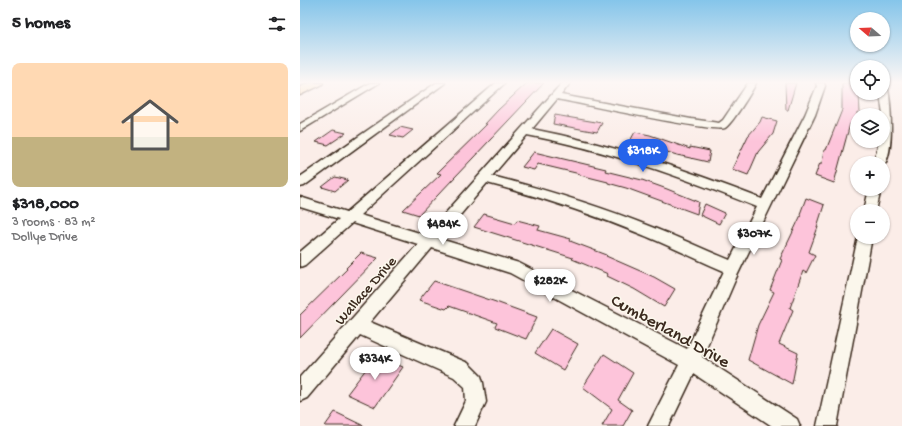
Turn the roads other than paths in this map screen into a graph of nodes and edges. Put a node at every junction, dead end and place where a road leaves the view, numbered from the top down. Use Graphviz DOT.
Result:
graph roads {
  1 [pos="342,103"];
  2 [pos="413,103"];
  3 [pos="478,103"];
  4 [pos="548,103"];
  5 [pos="590,103"];
  6 [pos="739,103"];
  7 [pos="815,103"];
  8 [pos="886,103"];
  9 [pos="300,128"];
  10 [pos="524,131"];
  11 [pos="882,156"];
  12 [pos="484,178"];
  13 [pos="300,183"];
  14 [pos="300,202"];
  15 [pos="765,205"];
  16 [pos="349,217"];
  17 [pos="429,242"];
  18 [pos="864,244"];
  19 [pos="300,261"];
  20 [pos="733,268"];
  21 [pos="357,325"];
  22 [pos="691,361"];
  23 [pos="300,391"];
  24 [pos="464,426"];
  25 [pos="658,426"];
  26 [pos="790,426"];
  27 [pos="827,426"];
  1 -- 9 [label="street"];
  2 -- 13 [label="street"];
  3 -- 16 [label="street"];
  4 -- 10 [label="street, Wallace Drive"];
  5 -- 6 [label="street"];
  7 -- 15 [label="street"];
  8 -- 11 [label="street"];
  10 -- 12 [label="street, Wallace Drive"];
  10 -- 15 [label="street"];
  12 -- 17 [label="street, Wallace Drive"];
  12 -- 20 [label="street"];
  14 -- 16 [label="street, Cumberland Drive"];
  15 -- 20 [label="street"];
  16 -- 17 [label="street, Cumberland Drive"];
  16 -- 19 [label="street"];
  17 -- 21 [label="street, Wallace Drive"];
  17 -- 22 [label="street, Cumberland Drive"];
  18 -- 27 [label="street"];
  20 -- 22 [label="street"];
  21 -- 23 [label="street, Wallace Drive"];
  21 -- 24 [label="street"];
  22 -- 25 [label="street"];
  22 -- 26 [label="street, Cumberland Drive"];
}
